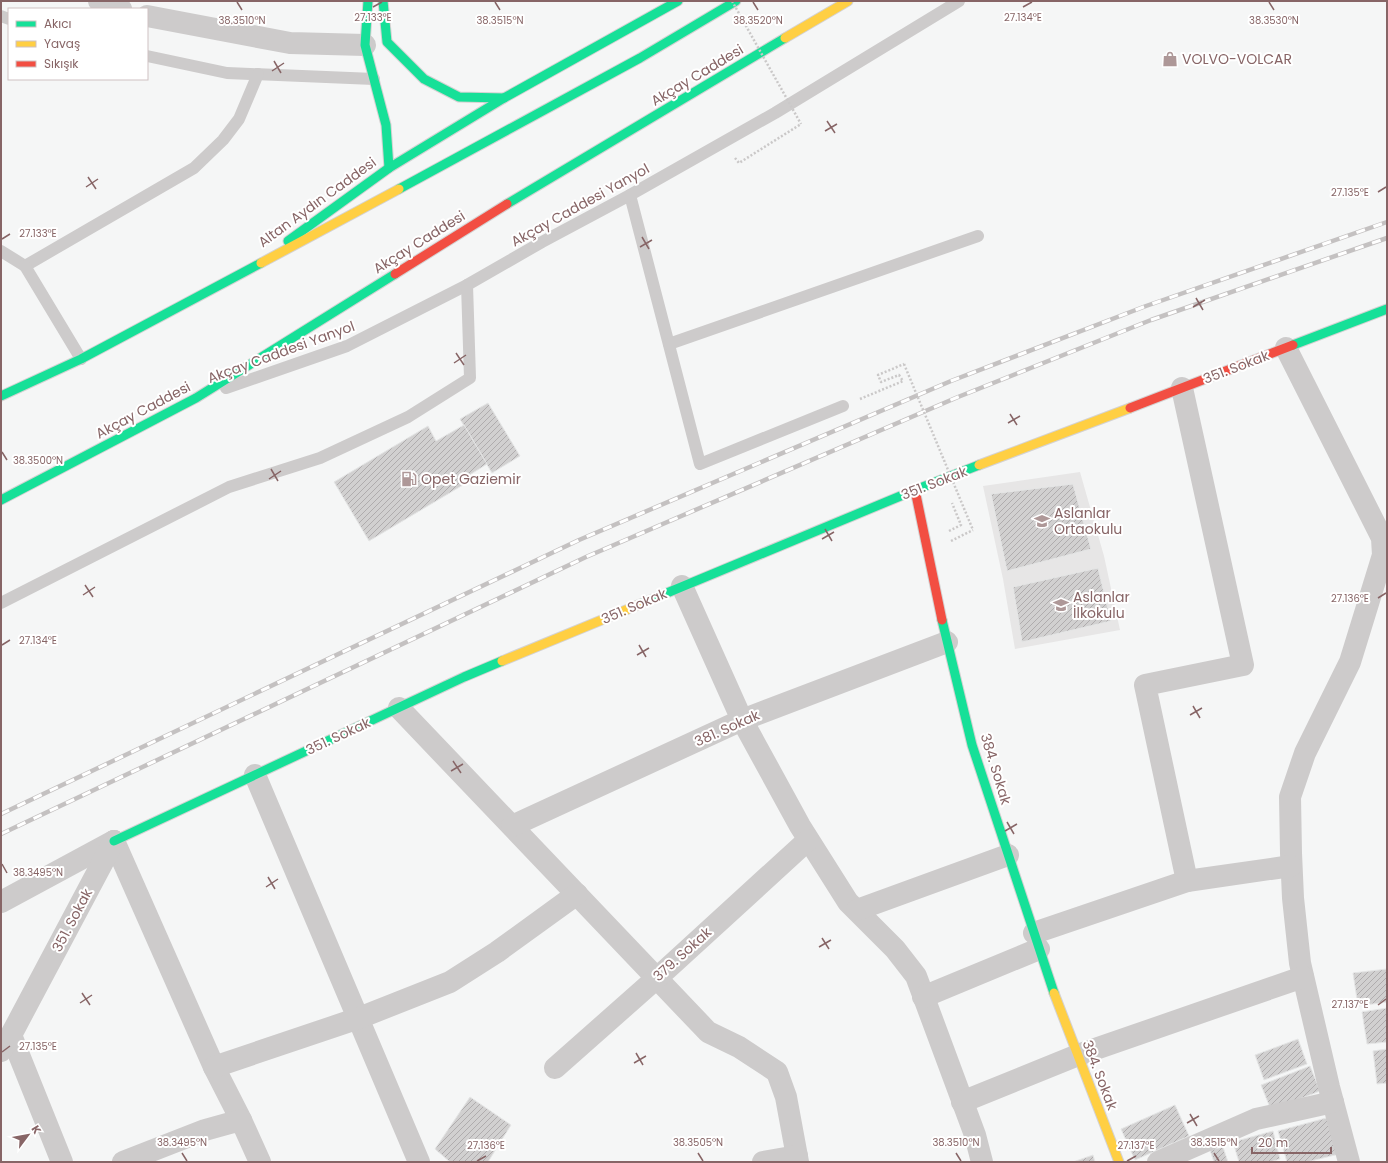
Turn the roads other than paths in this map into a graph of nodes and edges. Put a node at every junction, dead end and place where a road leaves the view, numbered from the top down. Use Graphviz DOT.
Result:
graph roads {
  1 [pos="99,1"];
  2 [pos="368,1"];
  3 [pos="384,1"];
  4 [pos="678,1"];
  5 [pos="736,1"];
  6 [pos="848,1"];
  7 [pos="959,1"];
  8 [pos="118,8"];
  9 [pos="148,16"];
  10 [pos="365,45"];
  11 [pos="148,56"];
  12 [pos="258,74"];
  13 [pos="374,79"];
  14 [pos="504,98"];
  15 [pos="389,168"];
  16 [pos="630,195"];
  17 [pos="978,236"];
  18 [pos="1,251"];
  19 [pos="25,266"];
  20 [pos="241,274"];
  21 [pos="467,285"];
  22 [pos="1387,309"];
  23 [pos="669,344"];
  24 [pos="1286,348"];
  25 [pos="81,359"];
  26 [pos="1182,388"];
  27 [pos="1,396"];
  28 [pos="196,398"];
  29 [pos="843,406"];
  30 [pos="915,490"];
  31 [pos="1,500"];
  32 [pos="682,586"];
  33 [pos="1,604"];
  34 [pos="947,642"];
  35 [pos="399,708"];
  36 [pos="742,720"];
  37 [pos="256,775"];
  38 [pos="512,826"];
  39 [pos="808,840"];
  40 [pos="114,841"];
  41 [pos="1008,855"];
  42 [pos="1291,866"];
  43 [pos="1187,880"];
  44 [pos="577,894"];
  45 [pos="1,902"];
  46 [pos="857,910"];
  47 [pos="1036,941"];
  48 [pos="1303,977"];
  49 [pos="657,978"];
  50 [pos="923,997"];
  51 [pos="359,1018"];
  52 [pos="6,1043"];
  53 [pos="1078,1055"];
  54 [pos="214,1067"];
  55 [pos="555,1068"];
  56 [pos="962,1102"];
  57 [pos="1333,1102"];
  58 [pos="241,1120"];
  59 [pos="798,1159"];
  60 [pos="62,1162"];
  61 [pos="123,1162"];
  62 [pos="260,1162"];
  63 [pos="419,1162"];
  64 [pos="763,1162"];
  65 [pos="982,1162"];
  66 [pos="1119,1162"];
  67 [pos="1158,1162"];
  68 [pos="1349,1162"];
  1 -- 8 [label="street"];
  2 -- 10 [label="main road, Altan Aydın Caddesi"];
  3 -- 14 [label="main road"];
  4 -- 14 [label="main road"];
  5 -- 20 [label="main road"];
  6 -- 28 [label="main road, Akçay Caddesi"];
  7 -- 16 [label="lane, Akçay Caddesi Yanyol"];
  9 -- 10 [label="street"];
  10 -- 13 [label="main road, Altan Aydın Caddesi"];
  11 -- 12 [label="lane"];
  12 -- 13 [label="lane"];
  12 -- 19 [label="lane"];
  13 -- 15 [label="main road, Altan Aydın Caddesi"];
  14 -- 15 [label="main road"];
  15 -- 20 [label="main road, Altan Aydın Caddesi"];
  16 -- 21 [label="lane, Akçay Caddesi Yanyol"];
  16 -- 23 [label="lane"];
  17 -- 23 [label="lane"];
  18 -- 19 [label="lane"];
  19 -- 25 [label="lane"];
  20 -- 25 [label="main road"];
  21 -- 28 [label="lane, Akçay Caddesi Yanyol"];
  21 -- 33 [label="lane"];
  22 -- 24 [label="main road, 351. Sokak"];
  23 -- 29 [label="lane"];
  24 -- 26 [label="main road, 351. Sokak"];
  24 -- 42 [label="street"];
  25 -- 27 [label="main road"];
  26 -- 30 [label="main road, 351. Sokak"];
  26 -- 43 [label="street"];
  28 -- 31 [label="main road, Akçay Caddesi"];
  30 -- 32 [label="main road, 351. Sokak"];
  30 -- 34 [label="main road, 384. Sokak"];
  32 -- 35 [label="main road, 351. Sokak"];
  32 -- 36 [label="street"];
  34 -- 36 [label="street, 381. Sokak"];
  34 -- 41 [label="main road, 384. Sokak"];
  35 -- 37 [label="main road, 351. Sokak"];
  35 -- 38 [label="street"];
  36 -- 38 [label="street, 381. Sokak"];
  36 -- 39 [label="street"];
  37 -- 40 [label="main road, 351. Sokak"];
  37 -- 51 [label="street"];
  38 -- 44 [label="street"];
  39 -- 46 [label="street"];
  39 -- 49 [label="street, 379. Sokak"];
  40 -- 45 [label="street"];
  40 -- 52 [label="street, 351. Sokak"];
  40 -- 54 [label="street"];
  41 -- 46 [label="street"];
  41 -- 47 [label="main road, 384. Sokak"];
  42 -- 43 [label="street"];
  42 -- 48 [label="street"];
  43 -- 47 [label="street"];
  44 -- 49 [label="street"];
  44 -- 51 [label="street"];
  46 -- 50 [label="street"];
  47 -- 50 [label="street"];
  47 -- 53 [label="main road, 384. Sokak"];
  48 -- 53 [label="street"];
  48 -- 57 [label="street"];
  49 -- 55 [label="street, 379. Sokak"];
  49 -- 59 [label="street"];
  50 -- 56 [label="street"];
  51 -- 54 [label="street"];
  51 -- 63 [label="street"];
  52 -- 60 [label="street"];
  53 -- 56 [label="street"];
  53 -- 66 [label="main road, 384. Sokak"];
  54 -- 58 [label="street"];
  56 -- 65 [label="street"];
  57 -- 67 [label="street"];
  57 -- 68 [label="street"];
  58 -- 61 [label="street"];
  58 -- 62 [label="street"];
  59 -- 64 [label="street"];
}
